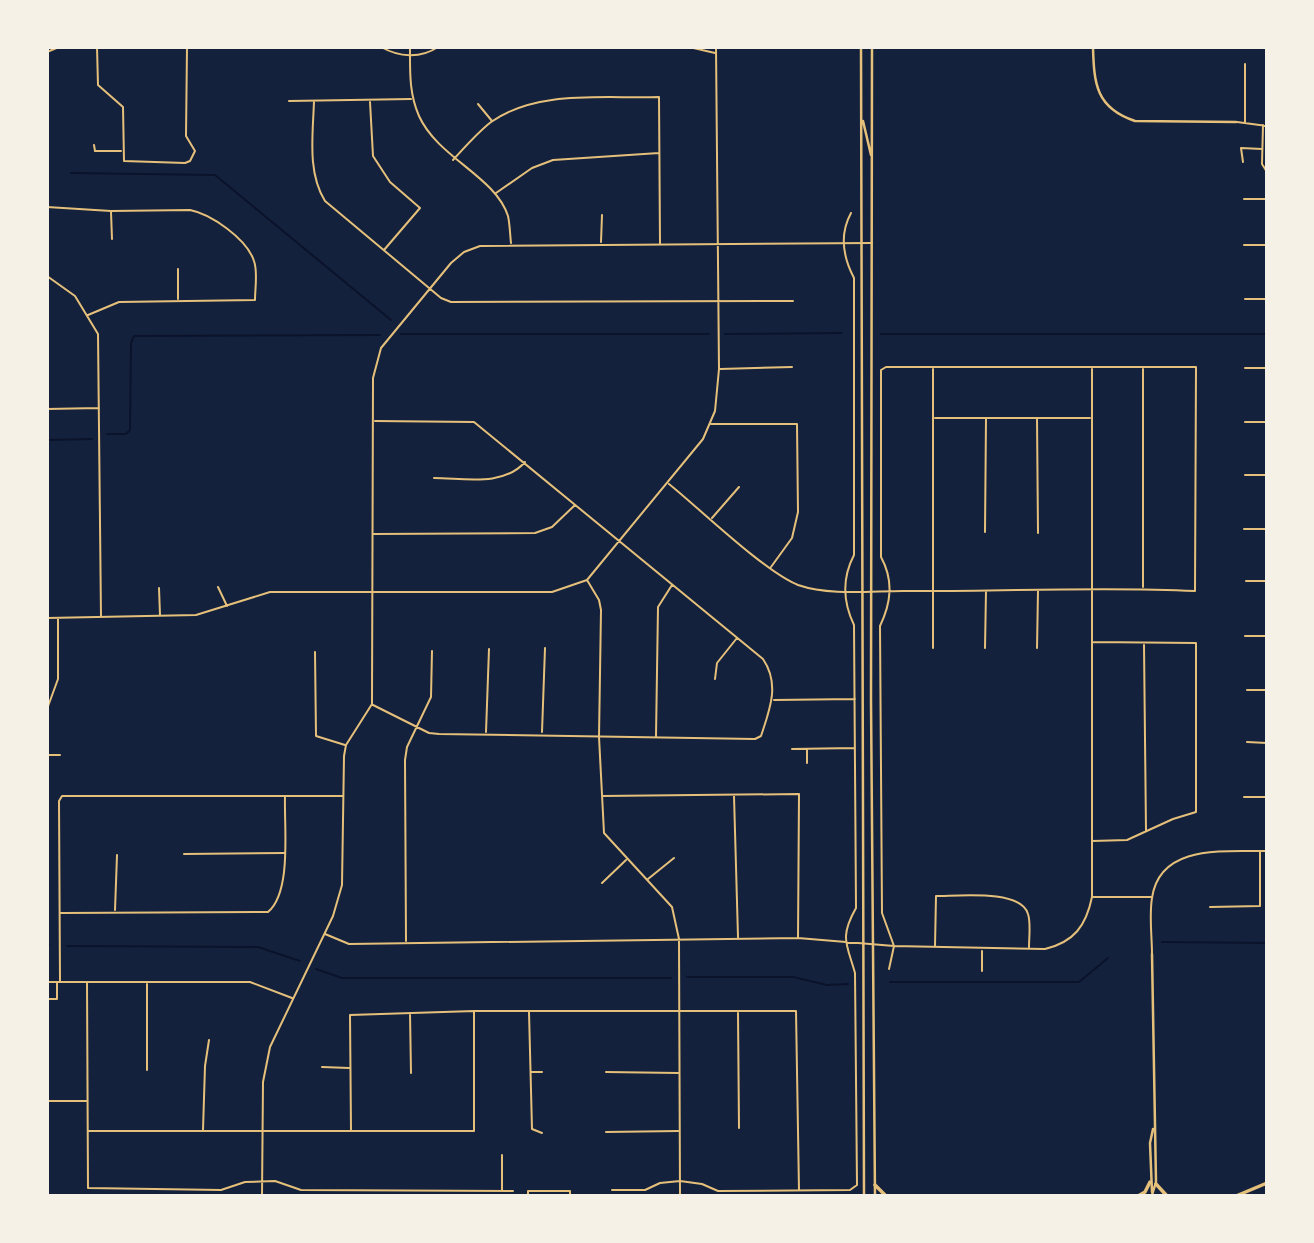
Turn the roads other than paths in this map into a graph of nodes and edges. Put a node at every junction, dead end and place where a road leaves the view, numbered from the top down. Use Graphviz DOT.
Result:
graph roads {
  1 [pos="59,47"];
  2 [pos="97,47"];
  3 [pos="187,47"];
  4 [pos="381,47"];
  5 [pos="410,47"];
  6 [pos="438,47"];
  7 [pos="689,47"];
  8 [pos="716,47"];
  9 [pos="862,47"];
  10 [pos="872,47"];
  11 [pos="1093,47"];
  12 [pos="47,52"];
  13 [pos="716,52"];
  14 [pos="410,55"];
  15 [pos="1245,64"];
  16 [pos="412,99"];
  17 [pos="289,101"];
  18 [pos="314,101"];
  19 [pos="370,102"];
  20 [pos="478,104"];
  21 [pos="861,118"];
  22 [pos="492,121"];
  23 [pos="1236,122"];
  24 [pos="1245,123"];
  25 [pos="1265,126"];
  26 [pos="94,145"];
  27 [pos="1263,149"];
  28 [pos="122,151"];
  29 [pos="660,153"];
  30 [pos="873,159"];
  31 [pos="453,160"];
  32 [pos="1243,162"];
  33 [pos="1267,172"];
  34 [pos="495,194"];
  35 [pos="1244,199"];
  36 [pos="1267,199"];
  37 [pos="47,207"];
  38 [pos="111,211"];
  39 [pos="851,213"];
  40 [pos="603,215"];
  41 [pos="113,239"];
  42 [pos="601,243"];
  43 [pos="873,243"];
  44 [pos="511,244"];
  45 [pos="660,244"];
  46 [pos="718,244"];
  47 [pos="843,244"];
  48 [pos="860,244"];
  49 [pos="1244,245"];
  50 [pos="1267,245"];
  51 [pos="383,251"];
  52 [pos="178,269"];
  53 [pos="47,276"];
  54 [pos="429,289"];
  55 [pos="1245,299"];
  56 [pos="1267,299"];
  57 [pos="178,300"];
  58 [pos="718,301"];
  59 [pos="793,301"];
  60 [pos="88,315"];
  61 [pos="933,367"];
  62 [pos="1143,367"];
  63 [pos="792,368"];
  64 [pos="1092,368"];
  65 [pos="1245,368"];
  66 [pos="1267,368"];
  67 [pos="719,369"];
  68 [pos="100,408"];
  69 [pos="47,409"];
  70 [pos="934,418"];
  71 [pos="986,418"];
  72 [pos="1037,418"];
  73 [pos="1091,418"];
  74 [pos="373,421"];
  75 [pos="1245,422"];
  76 [pos="1267,422"];
  77 [pos="711,424"];
  78 [pos="525,462"];
  79 [pos="1245,475"];
  80 [pos="1267,475"];
  81 [pos="434,478"];
  82 [pos="669,484"];
  83 [pos="739,487"];
  84 [pos="576,504"];
  85 [pos="712,519"];
  86 [pos="1244,529"];
  87 [pos="1267,529"];
  88 [pos="985,532"];
  89 [pos="1038,533"];
  90 [pos="374,534"];
  91 [pos="621,541"];
  92 [pos="771,568"];
  93 [pos="587,580"];
  94 [pos="1245,581"];
  95 [pos="1267,581"];
  96 [pos="673,584"];
  97 [pos="218,587"];
  98 [pos="1143,588"];
  99 [pos="159,589"];
  100 [pos="846,590"];
  101 [pos="862,591"];
  102 [pos="872,591"];
  103 [pos="890,591"];
  104 [pos="934,591"];
  105 [pos="986,591"];
  106 [pos="1038,591"];
  107 [pos="1091,591"];
  108 [pos="374,592"];
  109 [pos="227,607"];
  110 [pos="160,616"];
  111 [pos="101,617"];
  112 [pos="47,618"];
  113 [pos="58,618"];
  114 [pos="1245,636"];
  115 [pos="1267,636"];
  116 [pos="737,637"];
  117 [pos="1091,642"];
  118 [pos="1144,644"];
  119 [pos="545,648"];
  120 [pos="933,648"];
  121 [pos="1037,648"];
  122 [pos="489,649"];
  123 [pos="985,649"];
  124 [pos="432,651"];
  125 [pos="315,652"];
  126 [pos="715,679"];
  127 [pos="1267,690"];
  128 [pos="1247,691"];
  129 [pos="855,699"];
  130 [pos="773,700"];
  131 [pos="372,704"];
  132 [pos="47,709"];
  133 [pos="417,726"];
  134 [pos="486,733"];
  135 [pos="542,733"];
  136 [pos="599,737"];
  137 [pos="656,737"];
  138 [pos="1247,742"];
  139 [pos="1267,743"];
  140 [pos="346,745"];
  141 [pos="855,748"];
  142 [pos="792,749"];
  143 [pos="807,749"];
  144 [pos="47,755"];
  145 [pos="60,755"];
  146 [pos="807,763"];
  147 [pos="734,794"];
  148 [pos="285,796"];
  149 [pos="343,796"];
  150 [pos="601,796"];
  151 [pos="1244,797"];
  152 [pos="1267,797"];
  153 [pos="1146,832"];
  154 [pos="1092,841"];
  155 [pos="1260,851"];
  156 [pos="1267,851"];
  157 [pos="284,853"];
  158 [pos="184,854"];
  159 [pos="117,855"];
  160 [pos="674,858"];
  161 [pos="627,859"];
  162 [pos="648,879"];
  163 [pos="602,883"];
  164 [pos="1092,897"];
  165 [pos="1152,897"];
  166 [pos="1210,907"];
  167 [pos="115,911"];
  168 [pos="60,914"];
  169 [pos="325,934"];
  170 [pos="738,938"];
  171 [pos="798,938"];
  172 [pos="679,939"];
  173 [pos="846,940"];
  174 [pos="864,942"];
  175 [pos="406,943"];
  176 [pos="874,943"];
  177 [pos="894,946"];
  178 [pos="935,947"];
  179 [pos="1029,948"];
  180 [pos="982,949"];
  181 [pos="1152,954"];
  182 [pos="889,969"];
  183 [pos="982,971"];
  184 [pos="47,982"];
  185 [pos="59,982"];
  186 [pos="87,982"];
  187 [pos="147,982"];
  188 [pos="292,998"];
  189 [pos="47,999"];
  190 [pos="474,1011"];
  191 [pos="529,1011"];
  192 [pos="678,1011"];
  193 [pos="410,1012"];
  194 [pos="738,1012"];
  195 [pos="209,1041"];
  196 [pos="322,1067"];
  197 [pos="349,1068"];
  198 [pos="147,1070"];
  199 [pos="531,1072"];
  200 [pos="542,1072"];
  201 [pos="606,1072"];
  202 [pos="411,1073"];
  203 [pos="679,1073"];
  204 [pos="47,1101"];
  205 [pos="87,1101"];
  206 [pos="1154,1126"];
  207 [pos="739,1128"];
  208 [pos="351,1129"];
  209 [pos="87,1131"];
  210 [pos="203,1131"];
  211 [pos="680,1131"];
  212 [pos="261,1132"];
  213 [pos="606,1132"];
  214 [pos="541,1133"];
  215 [pos="502,1155"];
  216 [pos="262,1181"];
  217 [pos="680,1181"];
  218 [pos="1150,1182"];
  219 [pos="1156,1184"];
  220 [pos="1267,1184"];
  221 [pos="875,1185"];
  222 [pos="502,1191"];
  223 [pos="513,1191"];
  224 [pos="612,1191"];
  225 [pos="799,1191"];
  226 [pos="1152,1195"];
  227 [pos="262,1196"];
  228 [pos="528,1196"];
  229 [pos="570,1196"];
  230 [pos="680,1196"];
  231 [pos="864,1196"];
  232 [pos="875,1196"];
  233 [pos="886,1196"];
  234 [pos="1138,1196"];
  235 [pos="1167,1196"];
  236 [pos="1236,1196"];
  1 -- 12 [label="street"];
  2 -- 28 [label="street"];
  3 -- 28 [label="street"];
  4 -- 14 [label="street"];
  5 -- 14 [label="street"];
  6 -- 14 [label="street"];
  7 -- 13 [label="street"];
  8 -- 13 [label="street"];
  9 -- 21 [label="main road"];
  10 -- 30 [label="main road"];
  11 -- 23 [label="main road"];
  13 -- 46 [label="street"];
  14 -- 16 [label="street"];
  15 -- 24 [label="street"];
  16 -- 19 [label="street"];
  16 -- 31 [label="street"];
  17 -- 18 [label="street"];
  18 -- 19 [label="street"];
  18 -- 51 [label="street"];
  19 -- 51 [label="street"];
  20 -- 22 [label="street"];
  21 -- 30 [label="main road"];
  21 -- 48 [label="main road"];
  22 -- 29 [label="street"];
  22 -- 31 [label="street"];
  23 -- 24 [label="street"];
  24 -- 25 [label="street"];
  25 -- 27 [label="street"];
  26 -- 28 [label="street"];
  27 -- 32 [label="street"];
  27 -- 33 [label="street"];
  29 -- 34 [label="street"];
  29 -- 45 [label="street"];
  30 -- 43 [label="main road"];
  31 -- 34 [label="street"];
  34 -- 44 [label="street"];
  35 -- 36 [label="street"];
  37 -- 38 [label="street"];
  38 -- 41 [label="street"];
  38 -- 57 [label="street"];
  39 -- 47 [label="street"];
  40 -- 42 [label="street"];
  42 -- 44 [label="street"];
  42 -- 45 [label="street"];
  43 -- 48 [label="street"];
  43 -- 102 [label="main road"];
  44 -- 54 [label="street"];
  45 -- 46 [label="street"];
  46 -- 47 [label="street"];
  46 -- 58 [label="street"];
  47 -- 48 [label="street"];
  47 -- 100 [label="street"];
  48 -- 101 [label="main road"];
  49 -- 50 [label="street"];
  51 -- 54 [label="street"];
  52 -- 57 [label="street"];
  53 -- 60 [label="street"];
  54 -- 58 [label="street"];
  54 -- 74 [label="street"];
  55 -- 56 [label="street"];
  57 -- 60 [label="street"];
  58 -- 59 [label="street"];
  58 -- 67 [label="street"];
  60 -- 68 [label="street"];
  61 -- 64 [label="street"];
  61 -- 70 [label="street"];
  61 -- 103 [label="street"];
  62 -- 64 [label="street"];
  62 -- 98 [label="street"];
  62 -- 98 [label="street"];
  63 -- 67 [label="street"];
  64 -- 73 [label="street"];
  65 -- 66 [label="street"];
  67 -- 77 [label="street"];
  68 -- 69 [label="street"];
  68 -- 111 [label="street"];
  70 -- 71 [label="street"];
  70 -- 104 [label="street"];
  71 -- 72 [label="street"];
  71 -- 88 [label="street"];
  72 -- 73 [label="street"];
  72 -- 89 [label="street"];
  73 -- 107 [label="street"];
  74 -- 78 [label="street"];
  74 -- 90 [label="street"];
  75 -- 76 [label="street"];
  77 -- 82 [label="street"];
  77 -- 92 [label="street"];
  78 -- 81 [label="street"];
  78 -- 84 [label="street"];
  79 -- 80 [label="street"];
  82 -- 85 [label="street"];
  82 -- 91 [label="street"];
  83 -- 85 [label="street"];
  84 -- 90 [label="street"];
  84 -- 91 [label="street"];
  85 -- 92 [label="street"];
  86 -- 87 [label="street"];
  90 -- 108 [label="street"];
  91 -- 93 [label="street"];
  91 -- 96 [label="street"];
  92 -- 100 [label="street"];
  93 -- 108 [label="street"];
  93 -- 136 [label="street"];
  94 -- 95 [label="street"];
  96 -- 116 [label="street"];
  96 -- 137 [label="street"];
  97 -- 109 [label="street"];
  98 -- 107 [label="street"];
  99 -- 110 [label="street"];
  100 -- 101 [label="street"];
  100 -- 129 [label="street"];
  101 -- 102 [label="street"];
  101 -- 174 [label="main road"];
  102 -- 103 [label="street"];
  102 -- 176 [label="main road"];
  103 -- 104 [label="street"];
  103 -- 177 [label="street"];
  104 -- 105 [label="street"];
  104 -- 120 [label="street"];
  105 -- 106 [label="street"];
  105 -- 123 [label="street"];
  106 -- 107 [label="street"];
  106 -- 121 [label="street"];
  107 -- 117 [label="street"];
  108 -- 109 [label="street"];
  108 -- 131 [label="street"];
  109 -- 110 [label="street"];
  110 -- 111 [label="street"];
  111 -- 113 [label="street"];
  112 -- 113 [label="street"];
  113 -- 132 [label="street"];
  114 -- 115 [label="street"];
  116 -- 126 [label="street"];
  116 -- 130 [label="street"];
  117 -- 118 [label="street"];
  117 -- 154 [label="street"];
  118 -- 153 [label="street"];
  118 -- 153 [label="street"];
  119 -- 135 [label="street"];
  122 -- 134 [label="street"];
  124 -- 133 [label="street"];
  125 -- 140 [label="street"];
  127 -- 128 [label="street"];
  129 -- 130 [label="street"];
  129 -- 141 [label="street"];
  130 -- 137 [label="street"];
  131 -- 133 [label="street"];
  131 -- 140 [label="street"];
  133 -- 134 [label="street"];
  133 -- 175 [label="street"];
  134 -- 135 [label="street"];
  135 -- 136 [label="street"];
  136 -- 137 [label="street"];
  136 -- 150 [label="street"];
  138 -- 139 [label="street"];
  140 -- 149 [label="street"];
  141 -- 143 [label="street"];
  141 -- 173 [label="street"];
  142 -- 143 [label="street"];
  143 -- 146 [label="street"];
  144 -- 145 [label="street"];
  147 -- 150 [label="street"];
  147 -- 170 [label="street"];
  147 -- 171 [label="street"];
  148 -- 149 [label="street"];
  148 -- 157 [label="street"];
  148 -- 168 [label="street"];
  149 -- 169 [label="street"];
  150 -- 161 [label="street"];
  151 -- 152 [label="street"];
  153 -- 154 [label="street"];
  154 -- 164 [label="street"];
  155 -- 156 [label="street"];
  155 -- 165 [label="street"];
  155 -- 166 [label="street"];
  157 -- 158 [label="street"];
  157 -- 167 [label="street"];
  159 -- 167 [label="street"];
  160 -- 162 [label="street"];
  161 -- 162 [label="street"];
  161 -- 163 [label="street"];
  162 -- 172 [label="street"];
  164 -- 165 [label="street"];
  164 -- 179 [label="street"];
  165 -- 181 [label="street"];
  167 -- 168 [label="street"];
  168 -- 185 [label="street"];
  169 -- 175 [label="street"];
  169 -- 188 [label="street"];
  170 -- 171 [label="street"];
  170 -- 172 [label="street"];
  171 -- 173 [label="street"];
  172 -- 175 [label="street"];
  172 -- 192 [label="street"];
  173 -- 174 [label="street"];
  173 -- 225 [label="street"];
  174 -- 176 [label="street"];
  174 -- 231 [label="main road"];
  176 -- 177 [label="street"];
  176 -- 221 [label="main road"];
  177 -- 178 [label="street"];
  177 -- 182 [label="street"];
  178 -- 179 [label="street"];
  178 -- 180 [label="street"];
  179 -- 180 [label="street"];
  180 -- 183 [label="street"];
  181 -- 206 [label="main road"];
  184 -- 185 [label="street"];
  185 -- 186 [label="street"];
  185 -- 189 [label="street"];
  186 -- 187 [label="street"];
  186 -- 205 [label="street"];
  187 -- 188 [label="street"];
  187 -- 198 [label="street"];
  188 -- 212 [label="street"];
  190 -- 191 [label="street"];
  190 -- 193 [label="street"];
  190 -- 208 [label="street"];
  191 -- 192 [label="street"];
  191 -- 199 [label="street"];
  192 -- 194 [label="street"];
  192 -- 203 [label="street"];
  193 -- 197 [label="street"];
  193 -- 202 [label="street"];
  194 -- 207 [label="street"];
  194 -- 225 [label="street"];
  195 -- 210 [label="street"];
  196 -- 197 [label="street"];
  197 -- 208 [label="street"];
  199 -- 200 [label="street"];
  199 -- 214 [label="street"];
  201 -- 203 [label="street"];
  203 -- 211 [label="street"];
  204 -- 205 [label="street"];
  205 -- 209 [label="street"];
  206 -- 218 [label="main road"];
  206 -- 219 [label="main road"];
  208 -- 212 [label="street"];
  209 -- 210 [label="street"];
  209 -- 216 [label="street"];
  210 -- 212 [label="street"];
  211 -- 213 [label="street"];
  211 -- 217 [label="street"];
  212 -- 216 [label="street"];
  215 -- 222 [label="street"];
  216 -- 222 [label="street"];
  216 -- 227 [label="street"];
  217 -- 224 [label="street"];
  217 -- 225 [label="street"];
  217 -- 230 [label="street"];
  218 -- 226 [label="main road"];
  218 -- 234 [label="main road"];
  219 -- 226 [label="main road"];
  219 -- 235 [label="main road"];
  220 -- 236 [label="main road"];
  221 -- 232 [label="main road"];
  221 -- 233 [label="main road"];
  222 -- 223 [label="street"];
  228 -- 229 [label="street"];
}
